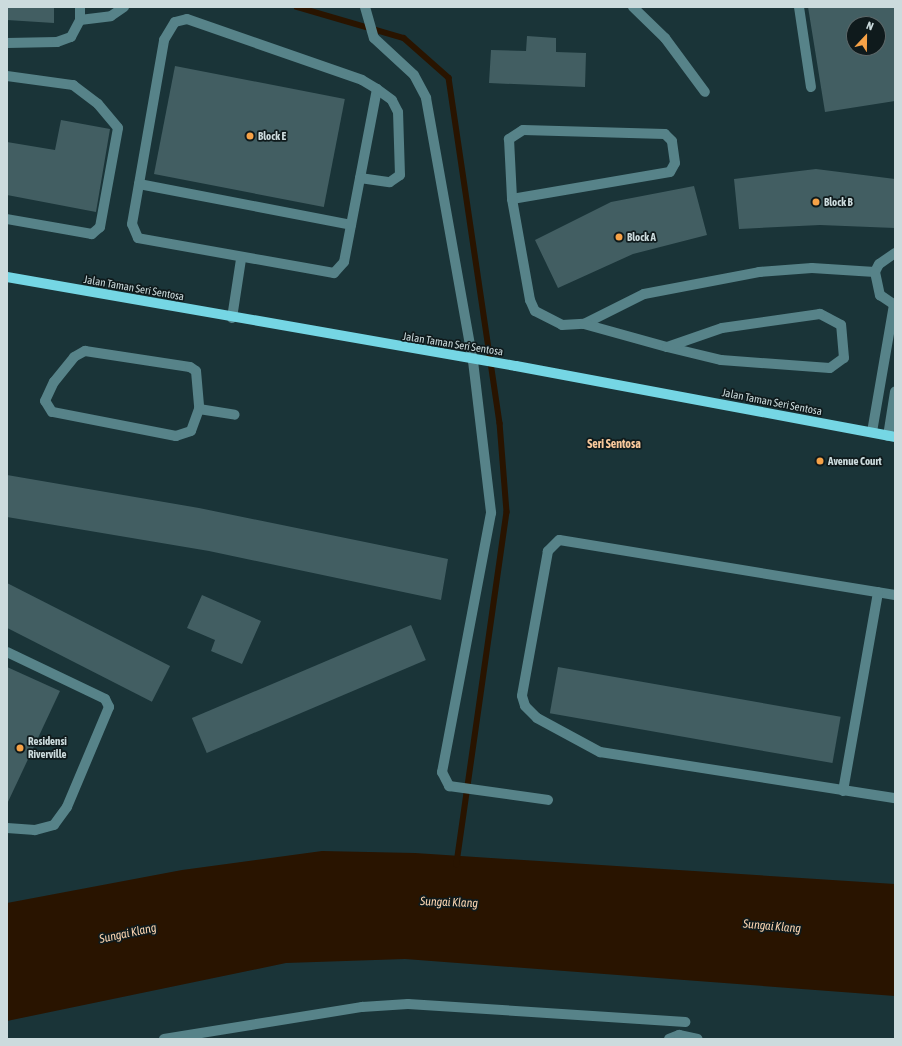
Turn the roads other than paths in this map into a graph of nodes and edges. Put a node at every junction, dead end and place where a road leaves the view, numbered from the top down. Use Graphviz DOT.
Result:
graph roads {
  1 [pos="80,7"];
  2 [pos="124,7"];
  3 [pos="633,7"];
  4 [pos="799,7"];
  5 [pos="365,8"];
  6 [pos="80,20"];
  7 [pos="7,43"];
  8 [pos="7,76"];
  9 [pos="812,88"];
  10 [pos="377,89"];
  11 [pos="705,92"];
  12 [pos="360,178"];
  13 [pos="139,184"];
  14 [pos="512,199"];
  15 [pos="7,219"];
  16 [pos="351,225"];
  17 [pos="895,253"];
  18 [pos="241,258"];
  19 [pos="875,272"];
  20 [pos="7,277"];
  21 [pos="895,305"];
  22 [pos="232,318"];
  23 [pos="584,324"];
  24 [pos="667,348"];
  25 [pos="473,361"];
  26 [pos="895,392"];
  27 [pos="199,409"];
  28 [pos="235,415"];
  29 [pos="872,432"];
  30 [pos="891,436"];
  31 [pos="878,592"];
  32 [pos="895,595"];
  33 [pos="7,652"];
  34 [pos="843,791"];
  35 [pos="895,798"];
  36 [pos="548,800"];
  37 [pos="7,828"];
  38 [pos="685,1022"];
  39 [pos="164,1039"];
  40 [pos="669,1039"];
  41 [pos="698,1039"];
  1 -- 6 [label="lane"];
  2 -- 6 [label="lane"];
  3 -- 11 [label="lane"];
  4 -- 9 [label="lane"];
  5 -- 25 [label="lane"];
  6 -- 7 [label="lane"];
  8 -- 15 [label="lane"];
  10 -- 12 [label="lane"];
  10 -- 12 [label="lane"];
  10 -- 13 [label="lane"];
  12 -- 16 [label="lane"];
  13 -- 16 [label="lane"];
  13 -- 18 [label="lane"];
  14 -- 14 [label="lane"];
  14 -- 23 [label="lane"];
  16 -- 18 [label="lane"];
  17 -- 19 [label="lane"];
  18 -- 22 [label="lane"];
  19 -- 21 [label="lane"];
  19 -- 23 [label="lane"];
  20 -- 22 [label="main road, Jalan Taman Seri Sentosa"];
  21 -- 29 [label="lane"];
  22 -- 25 [label="main road, Jalan Taman Seri Sentosa"];
  23 -- 24 [label="lane"];
  24 -- 24 [label="lane"];
  25 -- 29 [label="main road, Jalan Taman Seri Sentosa"];
  25 -- 36 [label="lane"];
  26 -- 30 [label="lane"];
  27 -- 27 [label="lane"];
  27 -- 28 [label="lane"];
  29 -- 30 [label="main road, Jalan Taman Seri Sentosa"];
  31 -- 32 [label="lane"];
  31 -- 34 [label="lane"];
  31 -- 34 [label="lane"];
  33 -- 37 [label="lane"];
  34 -- 35 [label="lane"];
  38 -- 39 [label="lane"];
  40 -- 41 [label="lane"];
}
